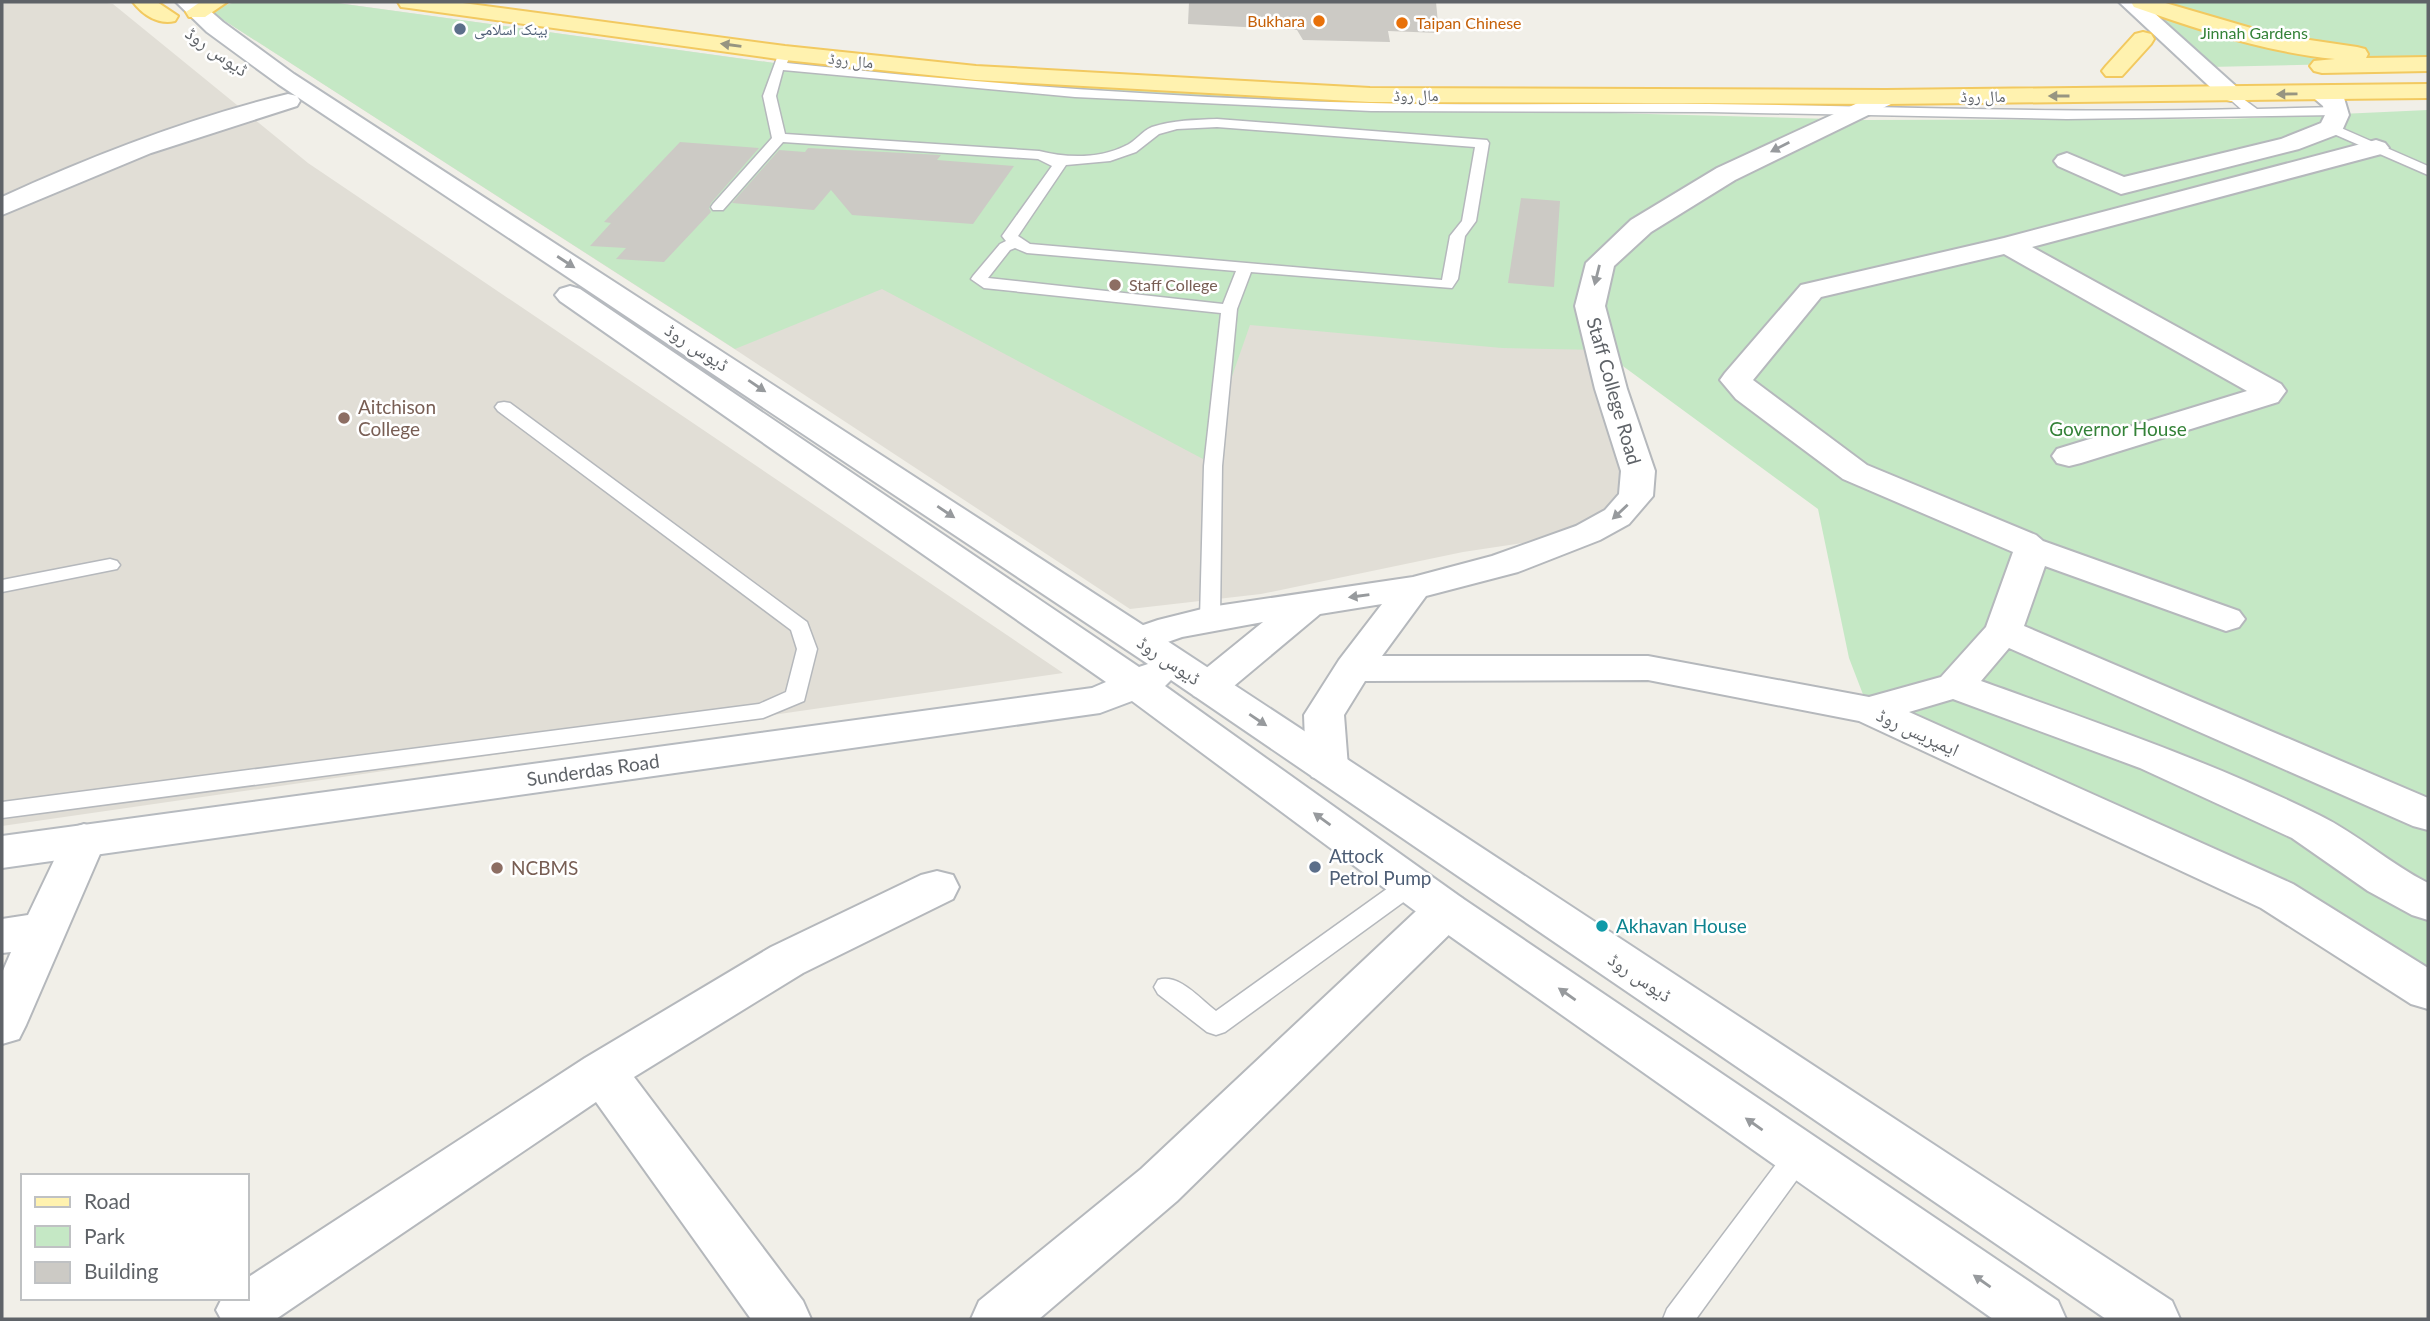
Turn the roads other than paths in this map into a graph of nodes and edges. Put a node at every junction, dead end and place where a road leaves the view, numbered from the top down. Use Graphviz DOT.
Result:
graph roads {
  1 [pos="410,2"];
  2 [pos="566,2"];
  3 [pos="2142,2"];
  4 [pos="179,6"];
  5 [pos="2121,6"];
  6 [pos="753,26"];
  7 [pos="2143,39"];
  8 [pos="782,59"];
  9 [pos="2428,62"];
  10 [pos="2282,68"];
  11 [pos="2242,69"];
  12 [pos="2202,70"];
  13 [pos="2086,71"];
  14 [pos="2114,71"];
  15 [pos="2139,71"];
  16 [pos="2177,71"];
  17 [pos="2428,91"];
  18 [pos="2201,94"];
  19 [pos="2231,94"];
  20 [pos="1886,97"];
  21 [pos="288,101"];
  22 [pos="2330,111"];
  23 [pos="1853,112"];
  24 [pos="2253,113"];
  25 [pos="779,138"];
  26 [pos="2376,148"];
  27 [pos="1058,161"];
  28 [pos="2067,161"];
  29 [pos="2428,171"];
  30 [pos="2,207"];
  31 [pos="718,207"];
  32 [pos="1016,243"];
  33 [pos="2008,246"];
  34 [pos="1245,268"];
  35 [pos="1229,309"];
  36 [pos="504,407"];
  37 [pos="2069,456"];
  38 [pos="2030,549"];
  39 [pos="110,565"];
  40 [pos="2,586"];
  41 [pos="1413,588"];
  42 [pos="1311,603"];
  43 [pos="1210,619"];
  44 [pos="2226,619"];
  45 [pos="2003,631"];
  46 [pos="1139,640"];
  47 [pos="1353,669"];
  48 [pos="1192,676"];
  49 [pos="1136,684"];
  50 [pos="1955,686"];
  51 [pos="1868,710"];
  52 [pos="1327,768"];
  53 [pos="2,810"];
  54 [pos="2428,815"];
  55 [pos="84,840"];
  56 [pos="2,852"];
  57 [pos="937,887"];
  58 [pos="1428,897"];
  59 [pos="2428,903"];
  60 [pos="23,933"];
  61 [pos="1167,987"];
  62 [pos="2428,991"];
  63 [pos="2,1026"];
  64 [pos="602,1072"];
  65 [pos="1799,1155"];
  66 [pos="244,1310"];
  67 [pos="783,1319"];
  68 [pos="999,1319"];
  69 [pos="1678,1319"];
  70 [pos="2038,1319"];
  71 [pos="2152,1319"];
  8 -- 1 [label="main road, مال روڈ, one-way"];
  2 -- 6 [label="main road"];
  3 -- 9 [label="main road"];
  4 -- 21 [label="street, ڈیوس روڈ"];
  4 -- 46 [label="street, ڈیوس روڈ, one-way"];
  5 -- 7 [label="street"];
  5 -- 12 [label="street"];
  7 -- 14 [label="main road"];
  7 -- 16 [label="street"];
  8 -- 20 [label="main road, مال روڈ"];
  8 -- 23 [label="lane"];
  8 -- 25 [label="lane"];
  9 -- 10 [label="main road"];
  11 -- 12 [label="main road"];
  12 -- 16 [label="main road"];
  12 -- 19 [label="street"];
  13 -- 14 [label="main road"];
  14 -- 15 [label="main road"];
  16 -- 18 [label="street"];
  17 -- 22 [label="main road, مال روڈ"];
  18 -- 19 [label="main road, مال روڈ"];
  18 -- 20 [label="main road, مال روڈ, one-way"];
  22 -- 19 [label="main road, مال روڈ, one-way"];
  19 -- 24 [label="lane"];
  20 -- 23 [label="street, Staff College Road"];
  21 -- 30 [label="street"];
  21 -- 49 [label="street, ڈیوس روڈ"];
  22 -- 24 [label="lane"];
  22 -- 26 [label="lane"];
  22 -- 28 [label="street"];
  23 -- 24 [label="lane"];
  23 -- 41 [label="street, Staff College Road, one-way"];
  25 -- 27 [label="lane"];
  25 -- 31 [label="lane"];
  26 -- 29 [label="lane"];
  26 -- 33 [label="street"];
  27 -- 32 [label="lane"];
  27 -- 34 [label="lane"];
  32 -- 34 [label="lane"];
  32 -- 35 [label="lane"];
  33 -- 37 [label="street"];
  33 -- 38 [label="street"];
  34 -- 35 [label="lane"];
  35 -- 43 [label="lane"];
  36 -- 53 [label="lane"];
  38 -- 44 [label="street"];
  38 -- 45 [label="street"];
  39 -- 40 [label="lane"];
  41 -- 42 [label="street, Staff College Road, one-way"];
  41 -- 47 [label="street"];
  42 -- 43 [label="street, Staff College Road"];
  42 -- 48 [label="street, Sunderdas Road"];
  43 -- 46 [label="street, Staff College Road"];
  45 -- 50 [label="street"];
  45 -- 54 [label="street"];
  46 -- 48 [label="street, ڈیوس روڈ"];
  47 -- 51 [label="street, ایمپریس روڈ"];
  47 -- 52 [label="street"];
  48 -- 49 [label="street, Sunderdas Road"];
  48 -- 52 [label="street, ڈیوس روڈ, one-way"];
  49 -- 55 [label="street, Sunderdas Road"];
  58 -- 49 [label="street, ڈیوس روڈ, one-way"];
  50 -- 51 [label="street"];
  50 -- 59 [label="street"];
  51 -- 62 [label="street, ایمپریس روڈ"];
  52 -- 71 [label="street, ڈیوس روڈ"];
  55 -- 56 [label="street, Sunderdas Road"];
  55 -- 60 [label="street"];
  57 -- 64 [label="street"];
  58 -- 61 [label="lane"];
  65 -- 58 [label="street, ڈیوس روڈ, one-way"];
  58 -- 68 [label="street"];
  60 -- 63 [label="street"];
  64 -- 66 [label="street"];
  64 -- 67 [label="street"];
  65 -- 69 [label="lane"];
  70 -- 65 [label="street, ڈیوس روڈ, one-way"];
}
